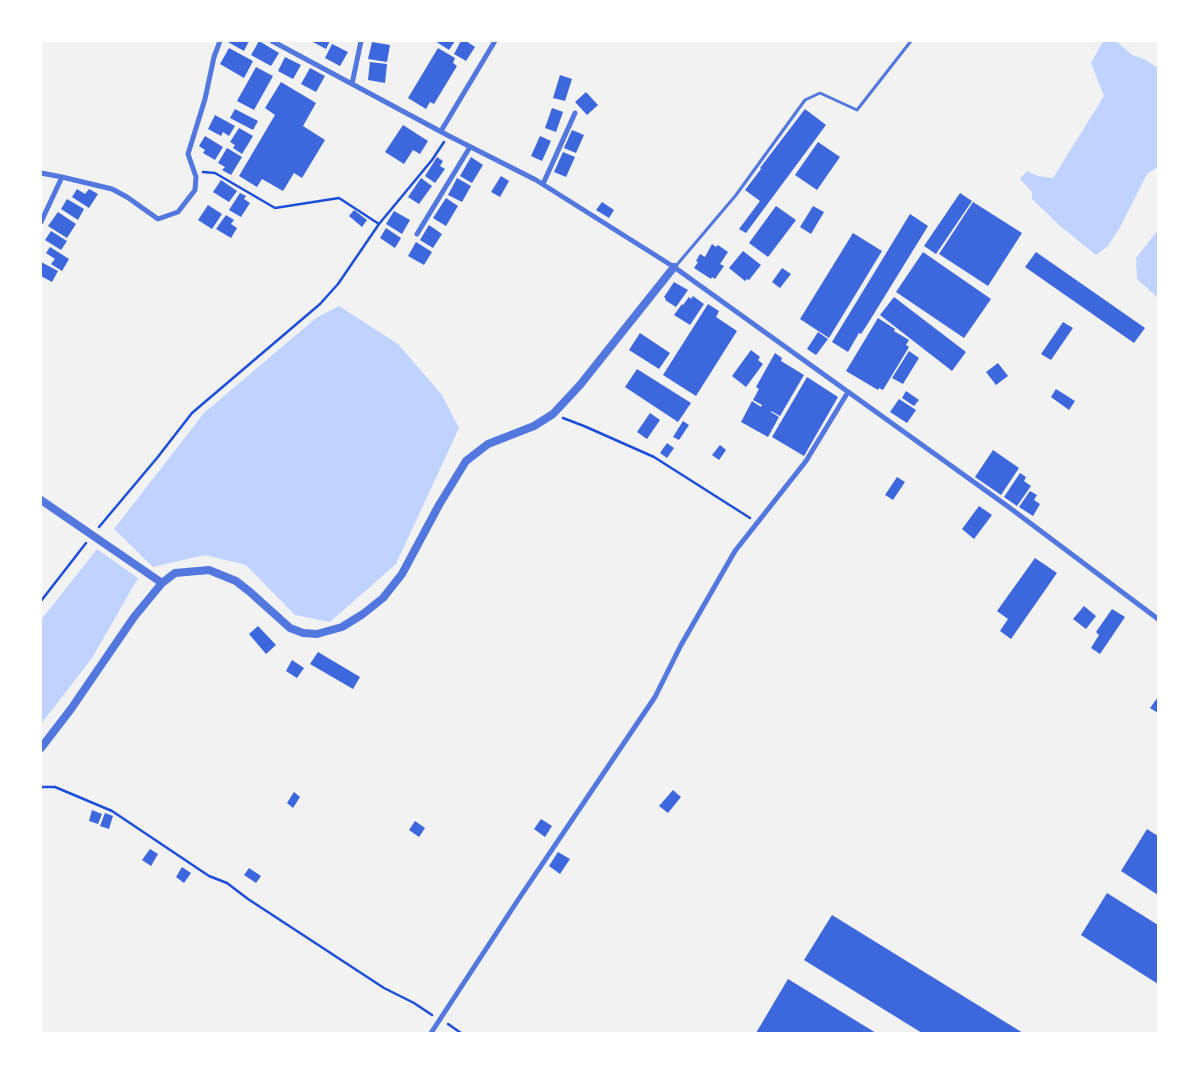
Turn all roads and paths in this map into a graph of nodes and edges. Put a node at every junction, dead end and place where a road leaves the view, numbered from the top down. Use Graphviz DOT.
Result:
graph roads {
  1 [pos="220,41"];
  2 [pos="272,41"];
  3 [pos="361,41"];
  4 [pos="495,41"];
  5 [pos="911,41"];
  6 [pos="352,84"];
  7 [pos="575,113"];
  8 [pos="441,131"];
  9 [pos="449,136"];
  10 [pos="470,146"];
  11 [pos="194,171"];
  12 [pos="41,173"];
  13 [pos="62,177"];
  14 [pos="543,184"];
  15 [pos="41,222"];
  16 [pos="379,224"];
  17 [pos="417,234"];
  18 [pos="674,267"];
  19 [pos="848,392"];
  20 [pos="554,414"];
  21 [pos="41,500"];
  22 [pos="757,523"];
  23 [pos="92,536"];
  24 [pos="162,583"];
  25 [pos="41,601"];
  26 [pos="1158,620"];
  27 [pos="41,748"];
  28 [pos="41,787"];
  29 [pos="440,1020"];
  30 [pos="431,1033"];
  31 [pos="462,1033"];
  1 -- 11 [label="street"];
  2 -- 6 [label="street"];
  3 -- 6 [label="street"];
  4 -- 8 [label="street"];
  5 -- 18 [label="lane"];
  6 -- 8 [label="street"];
  7 -- 14 [label="street"];
  8 -- 9 [label="street"];
  9 -- 10 [label="street"];
  9 -- 16 [label="path"];
  10 -- 14 [label="street"];
  10 -- 17 [label="street"];
  11 -- 13 [label="street"];
  11 -- 16 [label="path"];
  12 -- 13 [label="street"];
  13 -- 15 [label="street"];
  14 -- 18 [label="street"];
  16 -- 23 [label="path"];
  18 -- 19 [label="street"];
  18 -- 20 [label="street"];
  19 -- 22 [label="street"];
  19 -- 26 [label="street"];
  20 -- 22 [label="path"];
  20 -- 24 [label="street"];
  21 -- 23 [label="street"];
  22 -- 29 [label="street"];
  23 -- 24 [label="street"];
  23 -- 25 [label="path"];
  24 -- 27 [label="street"];
  28 -- 29 [label="path"];
  29 -- 30 [label="street"];
  29 -- 31 [label="path"];
}
